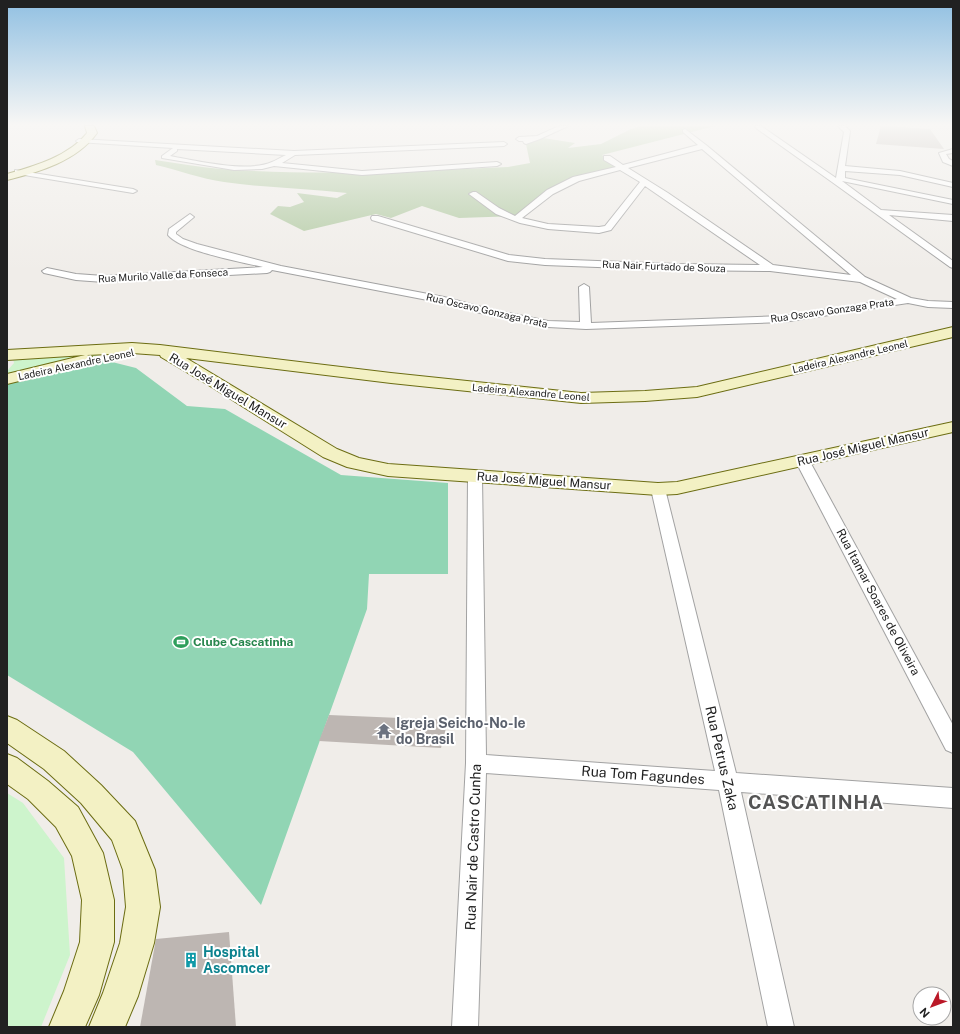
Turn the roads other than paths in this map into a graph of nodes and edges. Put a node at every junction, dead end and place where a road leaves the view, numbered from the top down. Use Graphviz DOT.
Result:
graph roads {
  1 [pos="34,174"];
  2 [pos="596,174"];
  3 [pos="632,174"];
  4 [pos="738,174"];
  5 [pos="829,174"];
  6 [pos="839,174"];
  7 [pos="906,174"];
  8 [pos="838,180"];
  9 [pos="644,182"];
  10 [pos="953,185"];
  11 [pos="132,191"];
  12 [pos="473,194"];
  13 [pos="953,202"];
  14 [pos="880,212"];
  15 [pos="190,217"];
  16 [pos="375,218"];
  17 [pos="953,218"];
  18 [pos="516,219"];
  19 [pos="953,265"];
  20 [pos="770,268"];
  21 [pos="280,269"];
  22 [pos="47,271"];
  23 [pos="862,279"];
  24 [pos="584,287"];
  25 [pos="908,300"];
  26 [pos="953,305"];
  27 [pos="586,326"];
  28 [pos="953,332"];
  29 [pos="936,336"];
  30 [pos="953,336"];
  31 [pos="153,349"];
  32 [pos="8,357"];
  33 [pos="7,379"];
  34 [pos="951,429"];
  35 [pos="802,460"];
  36 [pos="476,476"];
  37 [pos="658,489"];
  38 [pos="7,728"];
  39 [pos="953,744"];
  40 [pos="476,763"];
  41 [pos="7,767"];
  42 [pos="728,782"];
  43 [pos="953,798"];
  44 [pos="66,1027"];
  45 [pos="107,1027"];
  46 [pos="465,1027"];
  47 [pos="781,1027"];
  1 -- 11 [label="street"];
  2 -- 18 [label="street"];
  3 -- 9 [label="street"];
  4 -- 23 [label="street"];
  5 -- 8 [label="street"];
  6 -- 8 [label="street"];
  7 -- 10 [label="street"];
  8 -- 13 [label="street"];
  8 -- 14 [label="street"];
  9 -- 18 [label="street"];
  9 -- 20 [label="street"];
  12 -- 18 [label="street"];
  14 -- 17 [label="street"];
  14 -- 19 [label="street"];
  15 -- 21 [label="street, Rua Oscavo Gonzaga Prata"];
  16 -- 20 [label="street, Rua Nair Furtado de Souza"];
  20 -- 23 [label="street, Rua Nair Furtado de Souza"];
  21 -- 22 [label="street, Rua Murilo Valle da Fonseca"];
  21 -- 27 [label="street, Rua Oscavo Gonzaga Prata"];
  23 -- 25 [label="street, Rua Nair Furtado de Souza"];
  24 -- 27 [label="street"];
  25 -- 26 [label="street, Rua Nair Furtado de Souza"];
  25 -- 27 [label="street, Rua Oscavo Gonzaga Prata"];
  28 -- 29 [label="street, Ladeira Alexandre Leonel"];
  29 -- 30 [label="street, Ladeira Alexandre Leonel"];
  29 -- 31 [label="street, Ladeira Alexandre Leonel"];
  31 -- 32 [label="street, Ladeira Alexandre Leonel"];
  31 -- 33 [label="street, Ladeira Alexandre Leonel"];
  31 -- 36 [label="street, Rua José Miguel Mansur"];
  34 -- 35 [label="street, Rua José Miguel Mansur"];
  35 -- 37 [label="street, Rua José Miguel Mansur"];
  35 -- 39 [label="street, Rua Itamar Soares de Oliveira"];
  36 -- 37 [label="street, Rua José Miguel Mansur"];
  36 -- 40 [label="street, Rua Nair de Castro Cunha"];
  37 -- 42 [label="street, Rua Petrus Zaka"];
  38 -- 45 [label="street"];
  40 -- 42 [label="street, Rua Tom Fagundes"];
  40 -- 46 [label="street, Rua Nair de Castro Cunha"];
  41 -- 44 [label="street"];
  42 -- 43 [label="street, Rua Tom Fagundes"];
  42 -- 47 [label="street, Rua Petrus Zaka"];
}
